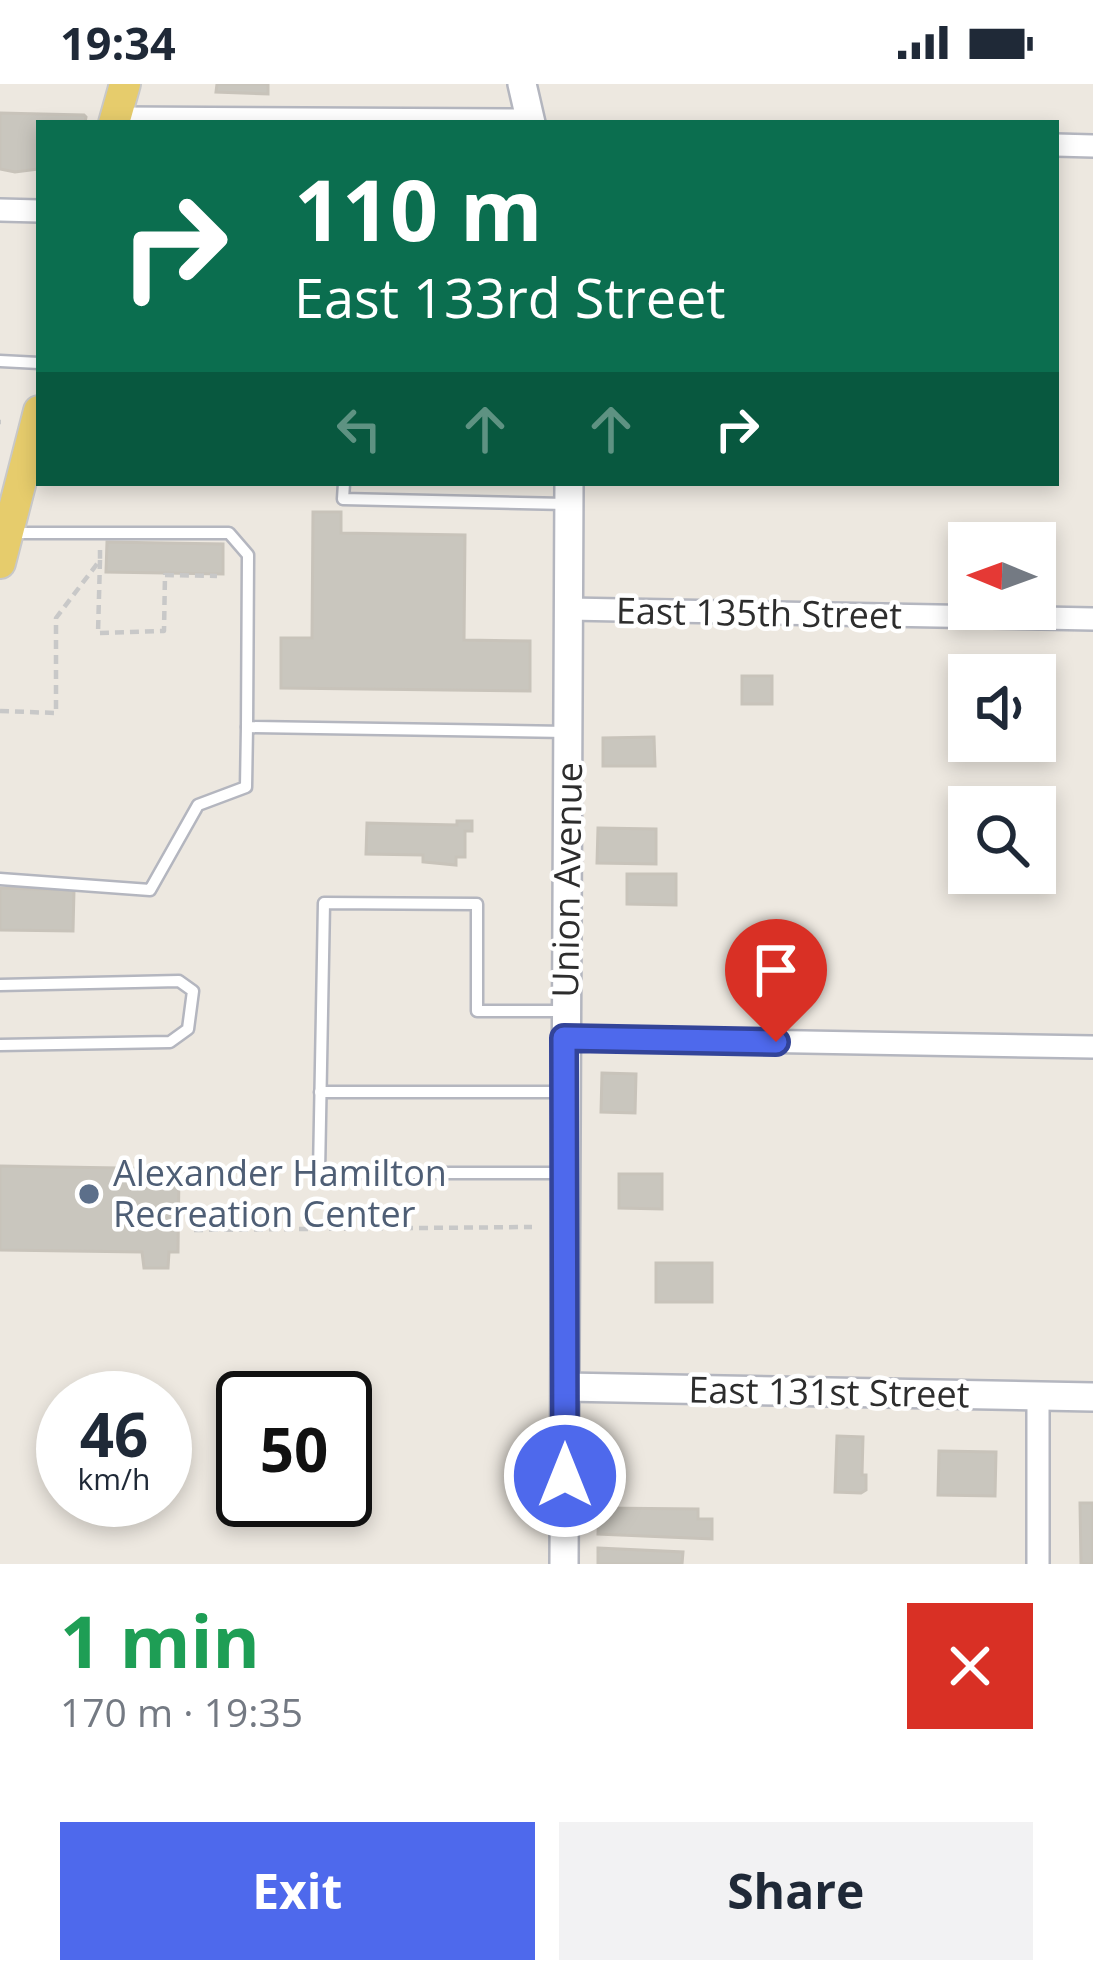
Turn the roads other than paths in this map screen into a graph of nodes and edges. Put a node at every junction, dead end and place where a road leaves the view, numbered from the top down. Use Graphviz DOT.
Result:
graph roads {
  1 [pos="125,84"];
  2 [pos="522,84"];
  3 [pos="115,120"];
  4 [pos="530,120"];
  5 [pos="1059,145"];
  6 [pos="1093,146"];
  7 [pos="0,210"];
  8 [pos="36,211"];
  9 [pos="0,361"];
  10 [pos="36,364"];
  11 [pos="36,423"];
  12 [pos="344,486"];
  13 [pos="396,486"];
  14 [pos="569,493"];
  15 [pos="396,500"];
  16 [pos="8,533"];
  17 [pos="0,563"];
  18 [pos="569,609"];
  19 [pos="1093,619"];
  20 [pos="247,727"];
  21 [pos="569,732"];
  22 [pos="0,880"];
  23 [pos="0,985"];
  24 [pos="565,1024"];
  25 [pos="0,1046"];
  26 [pos="1093,1047"];
  27 [pos="320,1092"];
  28 [pos="564,1092"];
  29 [pos="565,1173"];
  30 [pos="566,1388"];
  31 [pos="1038,1396"];
  32 [pos="1093,1397"];
  33 [pos="564,1564"];
  34 [pos="1038,1564"];
  1 -- 3 [label="main road"];
  2 -- 4 [label="main road"];
  5 -- 6 [label="street"];
  7 -- 8 [label="street"];
  9 -- 10 [label="lane"];
  11 -- 16 [label="main road"];
  12 -- 15 [label="lane"];
  13 -- 15 [label="lane"];
  14 -- 15 [label="lane"];
  14 -- 18 [label="main road, Union Avenue"];
  16 -- 17 [label="main road"];
  16 -- 20 [label="lane"];
  18 -- 19 [label="street, East 135th Street"];
  18 -- 21 [label="main road, Union Avenue"];
  20 -- 21 [label="lane"];
  20 -- 22 [label="lane"];
  21 -- 24 [label="main road, Union Avenue"];
  23 -- 25 [label="lane"];
  24 -- 26 [label="street"];
  24 -- 27 [label="lane"];
  24 -- 28 [label="main road, Union Avenue"];
  27 -- 28 [label="lane"];
  27 -- 29 [label="lane"];
  28 -- 29 [label="main road, Union Avenue"];
  29 -- 30 [label="main road, Union Avenue"];
  30 -- 31 [label="main road, East 131st Street"];
  30 -- 33 [label="main road, Union Avenue"];
  31 -- 32 [label="main road, East 131st Street"];
  31 -- 34 [label="street"];
}
